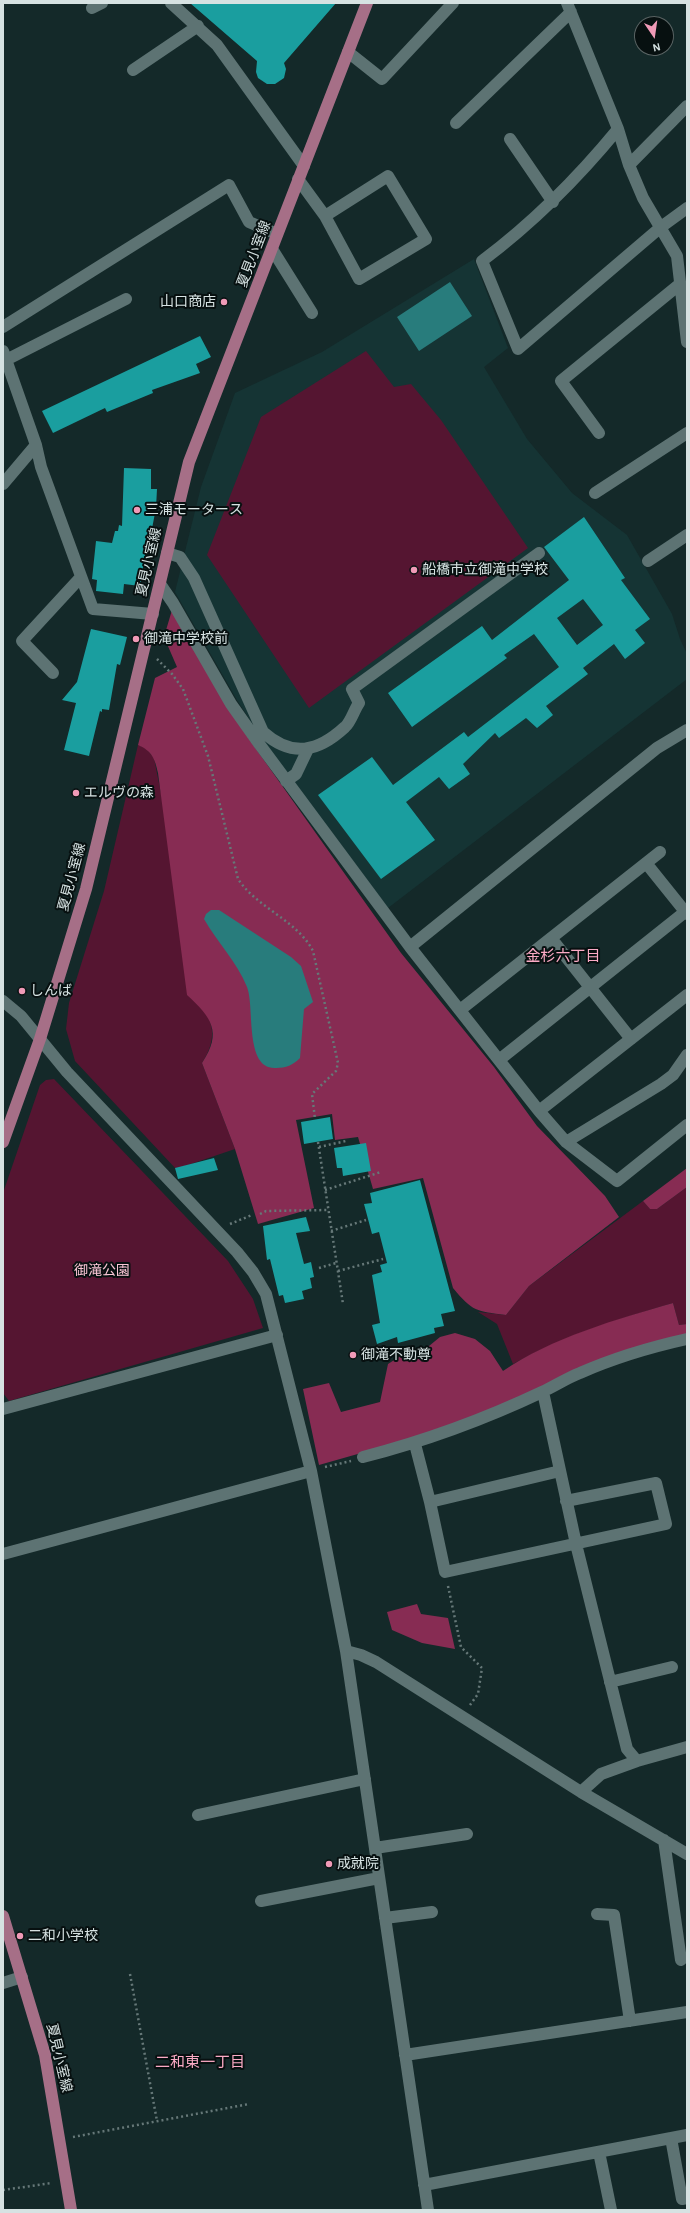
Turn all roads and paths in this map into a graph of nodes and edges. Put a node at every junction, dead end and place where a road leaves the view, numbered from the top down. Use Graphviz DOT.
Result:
graph roads {
  1 [pos="171,3"];
  2 [pos="367,3"];
  3 [pos="453,3"];
  4 [pos="569,8"];
  5 [pos="198,26"];
  6 [pos="348,52"];
  7 [pos="133,70"];
  8 [pos="687,106"];
  9 [pos="456,123"];
  10 [pos="618,129"];
  11 [pos="510,139"];
  12 [pos="629,165"];
  13 [pos="304,166"];
  14 [pos="298,179"];
  15 [pos="553,202"];
  16 [pos="687,208"];
  17 [pos="325,216"];
  18 [pos="661,227"];
  19 [pos="277,234"];
  20 [pos="272,249"];
  21 [pos="682,258"];
  22 [pos="680,284"];
  23 [pos="126,299"];
  24 [pos="312,313"];
  25 [pos="3,328"];
  26 [pos="687,342"];
  27 [pos="5,355"];
  28 [pos="599,433"];
  29 [pos="687,433"];
  30 [pos="36,445"];
  31 [pos="3,484"];
  32 [pos="595,493"];
  33 [pos="687,535"];
  34 [pos="167,552"];
  35 [pos="539,553"];
  36 [pos="648,561"];
  37 [pos="80,578"];
  38 [pos="160,584"];
  39 [pos="153,614"];
  40 [pos="156,658"];
  41 [pos="52,672"];
  42 [pos="687,730"];
  43 [pos="308,749"];
  44 [pos="286,781"];
  45 [pos="660,852"];
  46 [pos="646,863"];
  47 [pos="686,913"];
  48 [pos="551,938"];
  49 [pos="410,946"];
  50 [pos="590,988"];
  51 [pos="687,995"];
  52 [pos="3,1001"];
  53 [pos="460,1010"];
  54 [pos="40,1039"];
  55 [pos="631,1039"];
  56 [pos="687,1055"];
  57 [pos="499,1060"];
  58 [pos="539,1111"];
  59 [pos="315,1120"];
  60 [pos="687,1125"];
  61 [pos="346,1141"];
  62 [pos="3,1142"];
  63 [pos="318,1142"];
  64 [pos="566,1142"];
  65 [pos="319,1147"];
  66 [pos="380,1172"];
  67 [pos="325,1190"];
  68 [pos="328,1210"];
  69 [pos="260,1214"];
  70 [pos="252,1215"];
  71 [pos="366,1220"];
  72 [pos="226,1225"];
  73 [pos="331,1231"];
  74 [pos="382,1259"];
  75 [pos="336,1264"];
  76 [pos="319,1268"];
  77 [pos="338,1271"];
  78 [pos="343,1304"];
  79 [pos="277,1335"];
  80 [pos="687,1339"];
  81 [pos="543,1392"];
  82 [pos="3,1409"];
  83 [pos="415,1444"];
  84 [pos="363,1458"];
  85 [pos="311,1471"];
  86 [pos="560,1471"];
  87 [pos="566,1501"];
  88 [pos="430,1502"];
  89 [pos="576,1544"];
  90 [pos="3,1554"];
  91 [pos="445,1572"];
  92 [pos="346,1651"];
  93 [pos="672,1666"];
  94 [pos="610,1682"];
  95 [pos="461,1717"];
  96 [pos="687,1747"];
  97 [pos="637,1761"];
  98 [pos="365,1779"];
  99 [pos="581,1792"];
  100 [pos="198,1815"];
  101 [pos="467,1834"];
  102 [pos="664,1840"];
  103 [pos="375,1848"];
  104 [pos="687,1854"];
  105 [pos="379,1878"];
  106 [pos="262,1901"];
  107 [pos="432,1912"];
  108 [pos="597,1914"];
  109 [pos="3,1916"];
  110 [pos="385,1918"];
  111 [pos="681,1960"];
  112 [pos="130,1974"];
  113 [pos="22,1977"];
  114 [pos="3,1983"];
  115 [pos="687,2012"];
  116 [pos="630,2021"];
  117 [pos="405,2055"];
  118 [pos="249,2104"];
  119 [pos="157,2121"];
  120 [pos="687,2135"];
  121 [pos="671,2138"];
  122 [pos="60,2139"];
  123 [pos="600,2152"];
  124 [pos="66,2181"];
  125 [pos="424,2185"];
  126 [pos="3,2190"];
  127 [pos="687,2198"];
  128 [pos="71,2210"];
  129 [pos="428,2210"];
  130 [pos="612,2210"];
  1 -- 5 [label="street"];
  2 -- 6 [label="main road, 夏見小室線"];
  3 -- 6 [label="street"];
  4 -- 9 [label="street"];
  4 -- 10 [label="street"];
  5 -- 7 [label="street"];
  5 -- 13 [label="street"];
  6 -- 13 [label="main road, 夏見小室線"];
  8 -- 12 [label="street"];
  10 -- 12 [label="street"];
  10 -- 15 [label="street"];
  11 -- 15 [label="street"];
  12 -- 18 [label="street"];
  13 -- 14 [label="main road, 夏見小室線"];
  14 -- 17 [label="street"];
  14 -- 19 [label="main road, 夏見小室線"];
  15 -- 18 [label="street"];
  16 -- 18 [label="street"];
  17 -- 17 [label="street"];
  18 -- 21 [label="street"];
  19 -- 20 [label="main road, 夏見小室線"];
  19 -- 25 [label="street"];
  20 -- 24 [label="street"];
  20 -- 34 [label="main road, 夏見小室線"];
  21 -- 22 [label="street"];
  22 -- 26 [label="street"];
  22 -- 28 [label="street"];
  23 -- 27 [label="street"];
  27 -- 30 [label="street"];
  29 -- 32 [label="street"];
  30 -- 31 [label="street"];
  30 -- 37 [label="street"];
  33 -- 36 [label="street"];
  34 -- 38 [label="main road, 夏見小室線"];
  34 -- 43 [label="street"];
  35 -- 43 [label="street"];
  37 -- 39 [label="street"];
  37 -- 41 [label="street"];
  38 -- 39 [label="main road, 夏見小室線"];
  38 -- 44 [label="street"];
  39 -- 54 [label="main road, 夏見小室線"];
  40 -- 59 [label="path"];
  42 -- 49 [label="street"];
  43 -- 44 [label="street"];
  44 -- 49 [label="street"];
  45 -- 46 [label="street"];
  46 -- 47 [label="street"];
  46 -- 48 [label="street"];
  47 -- 50 [label="street"];
  48 -- 50 [label="street"];
  48 -- 53 [label="street"];
  49 -- 53 [label="street"];
  50 -- 55 [label="street"];
  50 -- 57 [label="street"];
  51 -- 55 [label="street"];
  52 -- 54 [label="street"];
  53 -- 57 [label="street"];
  54 -- 62 [label="main road, 夏見小室線"];
  54 -- 79 [label="street"];
  55 -- 58 [label="street"];
  56 -- 64 [label="street"];
  57 -- 58 [label="street"];
  58 -- 64 [label="street"];
  60 -- 64 [label="street"];
  61 -- 65 [label="path"];
  63 -- 65 [label="path"];
  65 -- 67 [label="path"];
  66 -- 67 [label="path"];
  67 -- 68 [label="path"];
  68 -- 69 [label="path"];
  68 -- 73 [label="path"];
  70 -- 72 [label="path"];
  71 -- 73 [label="path"];
  73 -- 75 [label="path"];
  74 -- 77 [label="path"];
  75 -- 76 [label="path"];
  75 -- 77 [label="path"];
  77 -- 78 [label="path"];
  79 -- 82 [label="street"];
  79 -- 85 [label="street"];
  80 -- 81 [label="street"];
  81 -- 83 [label="street"];
  81 -- 86 [label="street"];
  83 -- 84 [label="street"];
  83 -- 88 [label="street"];
  84 -- 85 [label="path"];
  85 -- 90 [label="street"];
  85 -- 92 [label="street"];
  86 -- 87 [label="street"];
  86 -- 88 [label="street"];
  87 -- 89 [label="street"];
  87 -- 89 [label="street"];
  88 -- 91 [label="street"];
  89 -- 91 [label="street"];
  89 -- 94 [label="street"];
  91 -- 95 [label="path"];
  92 -- 95 [label="street"];
  92 -- 98 [label="street"];
  93 -- 94 [label="street"];
  94 -- 97 [label="street"];
  95 -- 99 [label="street"];
  96 -- 97 [label="street"];
  97 -- 99 [label="street"];
  98 -- 100 [label="street"];
  98 -- 103 [label="street"];
  99 -- 102 [label="street"];
  101 -- 103 [label="street"];
  102 -- 104 [label="street"];
  102 -- 111 [label="street"];
  103 -- 105 [label="street"];
  105 -- 106 [label="street"];
  105 -- 110 [label="street"];
  107 -- 110 [label="street"];
  108 -- 116 [label="street"];
  109 -- 113 [label="main road, 夏見小室線"];
  110 -- 117 [label="street"];
  112 -- 119 [label="path"];
  113 -- 114 [label="street"];
  113 -- 122 [label="main road, 夏見小室線"];
  115 -- 116 [label="street"];
  116 -- 117 [label="street"];
  117 -- 125 [label="street"];
  118 -- 119 [label="path"];
  119 -- 122 [label="path"];
  120 -- 121 [label="street"];
  121 -- 123 [label="street"];
  121 -- 127 [label="street"];
  122 -- 124 [label="main road, 夏見小室線"];
  123 -- 125 [label="street"];
  123 -- 130 [label="street"];
  124 -- 126 [label="path"];
  124 -- 128 [label="main road, 夏見小室線"];
  125 -- 129 [label="street"];
}
